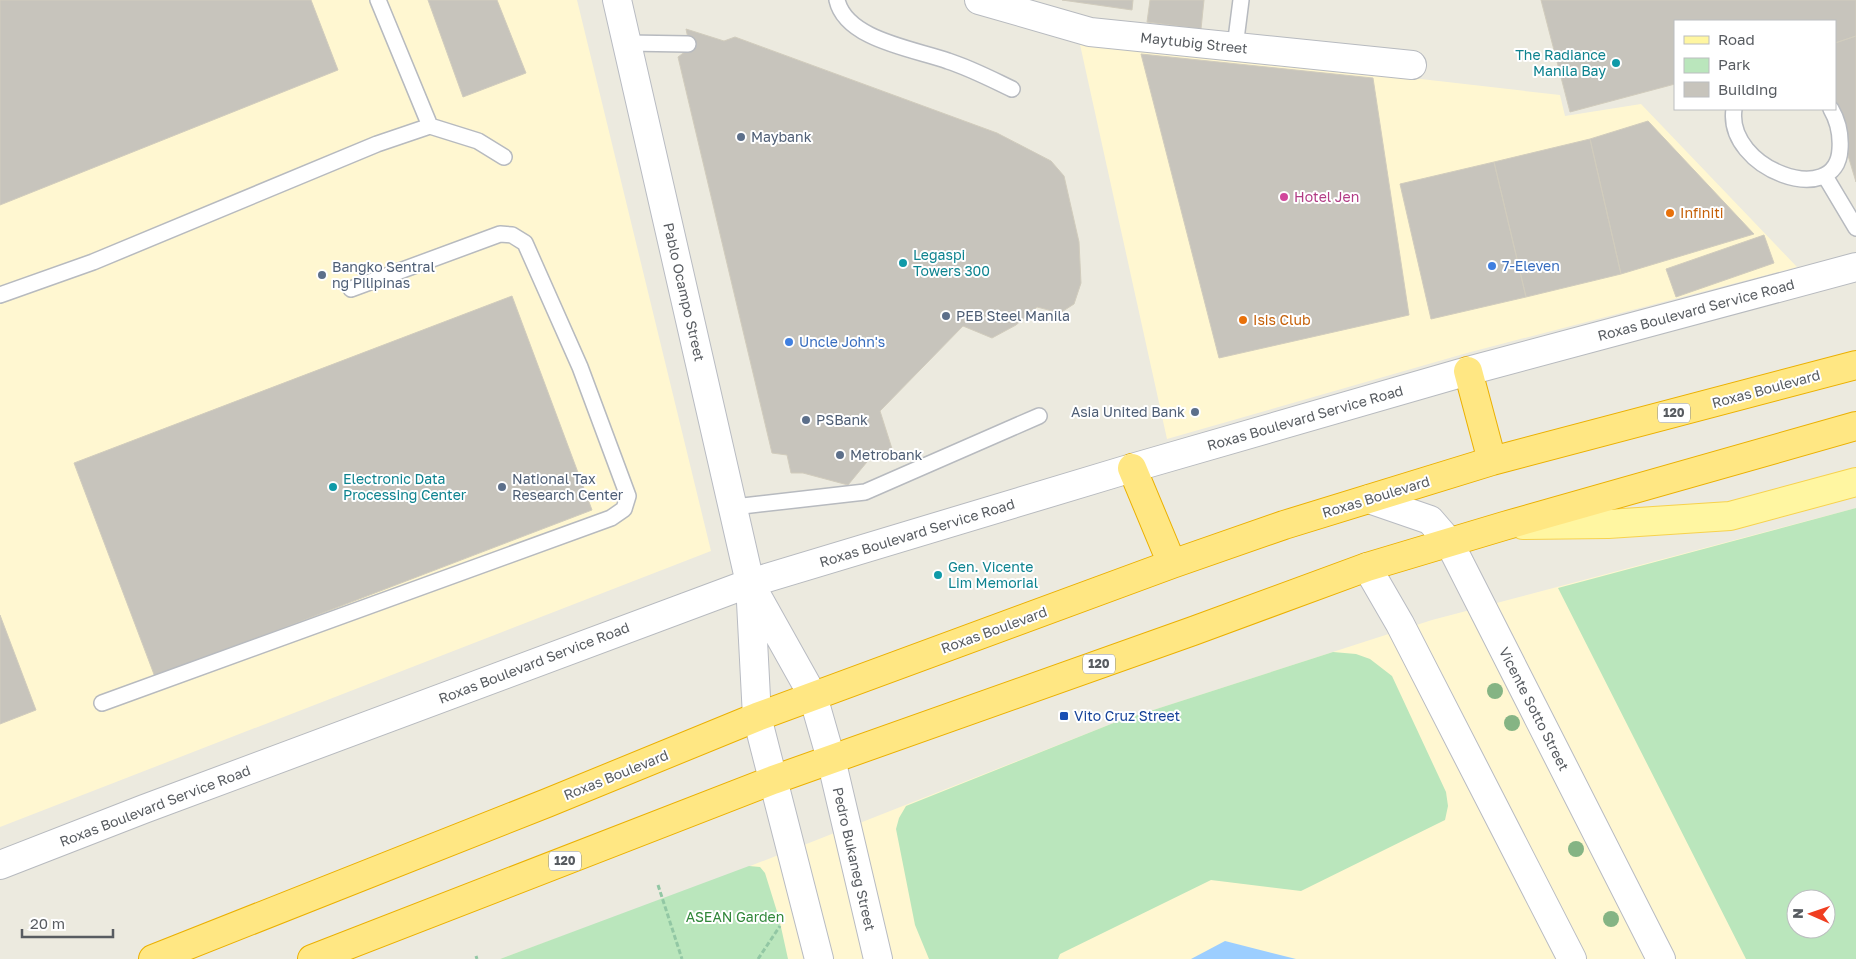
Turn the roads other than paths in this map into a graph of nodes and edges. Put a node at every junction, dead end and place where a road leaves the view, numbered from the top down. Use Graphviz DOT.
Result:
graph roads {
  1 [pos="378,0"];
  2 [pos="617,0"];
  3 [pos="837,0"];
  4 [pos="1241,0"];
  5 [pos="986,1"];
  6 [pos="627,43"];
  7 [pos="688,44"];
  8 [pos="1235,47"];
  9 [pos="1412,65"];
  10 [pos="1012,88"];
  11 [pos="1831,110"];
  12 [pos="1730,111"];
  13 [pos="430,126"];
  14 [pos="504,157"];
  15 [pos="1825,176"];
  16 [pos="1856,228"];
  17 [pos="1856,267"];
  18 [pos="351,290"];
  19 [pos="0,295"];
  20 [pos="1856,365"];
  21 [pos="1468,371"];
  22 [pos="1039,416"];
  23 [pos="1856,426"];
  24 [pos="1492,461"];
  25 [pos="1132,468"];
  26 [pos="1856,482"];
  27 [pos="1369,499"];
  28 [pos="734,507"];
  29 [pos="1504,526"];
  30 [pos="1449,542"];
  31 [pos="1172,564"];
  32 [pos="1367,567"];
  33 [pos="750,583"];
  34 [pos="813,696"];
  35 [pos="102,703"];
  36 [pos="757,717"];
  37 [pos="831,759"];
  38 [pos="773,780"];
  39 [pos="0,866"];
  40 [pos="357,950"];
  41 [pos="1566,954"];
  42 [pos="153,959"];
  43 [pos="312,959"];
  44 [pos="819,959"];
  45 [pos="878,959"];
  46 [pos="1661,959"];
  1 -- 13 [label="lane"];
  2 -- 6 [label="street, Pablo Ocampo Street"];
  3 -- 10 [label="lane"];
  4 -- 8 [label="lane"];
  5 -- 8 [label="street, Maytubig Street"];
  6 -- 7 [label="lane"];
  6 -- 28 [label="street, Pablo Ocampo Street"];
  8 -- 9 [label="street, Maytubig Street"];
  11 -- 15 [label="lane"];
  12 -- 15 [label="lane"];
  13 -- 14 [label="lane"];
  13 -- 19 [label="lane"];
  15 -- 16 [label="lane"];
  17 -- 21 [label="street, Roxas Boulevard Service Road"];
  18 -- 35 [label="lane"];
  20 -- 24 [label="highway, Roxas Boulevard / 120"];
  21 -- 24 [label="highway"];
  21 -- 25 [label="street, Roxas Boulevard Service Road"];
  22 -- 28 [label="lane"];
  23 -- 29 [label="highway, 120"];
  24 -- 27 [label="highway, Roxas Boulevard / 120"];
  25 -- 31 [label="highway"];
  25 -- 33 [label="street, Roxas Boulevard Service Road"];
  26 -- 29 [label="main road"];
  27 -- 30 [label="street, Vicente Sotto Street"];
  27 -- 31 [label="highway, Roxas Boulevard / 120"];
  28 -- 33 [label="street, Pablo Ocampo Street"];
  29 -- 30 [label="highway, 120"];
  30 -- 32 [label="highway, 120"];
  30 -- 46 [label="street, Vicente Sotto Street"];
  31 -- 34 [label="highway, Roxas Boulevard / 120"];
  32 -- 37 [label="highway, 120"];
  32 -- 41 [label="street"];
  33 -- 34 [label="street, Pablo Ocampo Street"];
  33 -- 36 [label="street, Pablo Ocampo Street"];
  33 -- 39 [label="street, Roxas Boulevard Service Road"];
  34 -- 36 [label="highway, Roxas Boulevard / 120"];
  34 -- 37 [label="street, Pablo Ocampo Street"];
  36 -- 38 [label="street, Pablo Ocampo Street"];
  36 -- 42 [label="highway, Roxas Boulevard / 120"];
  37 -- 38 [label="highway, 120"];
  37 -- 45 [label="street, Pedro Bukaneg Street"];
  38 -- 40 [label="highway, 120"];
  38 -- 44 [label="street"];
  40 -- 43 [label="highway, 120"];
}
